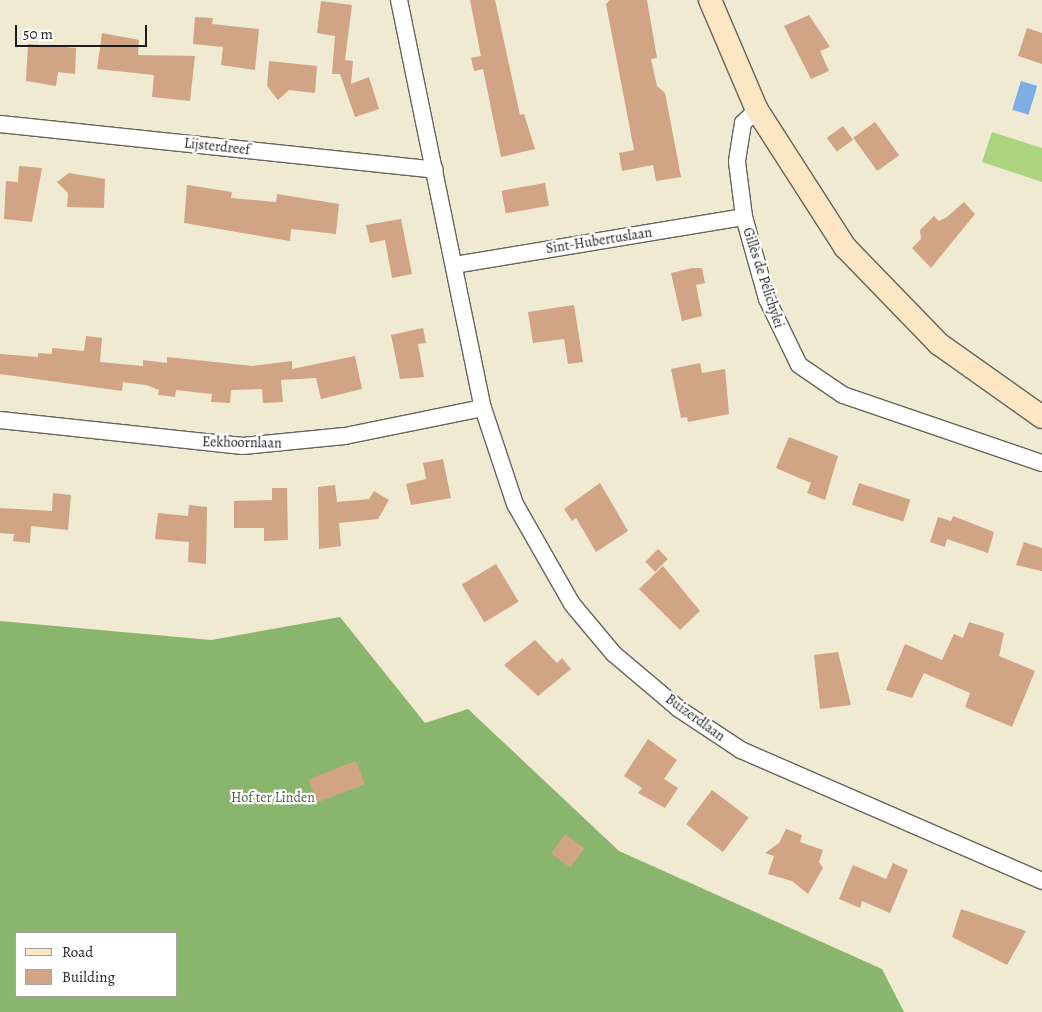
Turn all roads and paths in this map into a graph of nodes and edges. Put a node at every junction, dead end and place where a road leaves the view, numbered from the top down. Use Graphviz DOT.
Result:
graph roads {
  1 [pos="399,0"];
  2 [pos="710,0"];
  3 [pos="757,110"];
  4 [pos="0,124"];
  5 [pos="435,170"];
  6 [pos="744,217"];
  7 [pos="454,265"];
  8 [pos="483,408"];
  9 [pos="1042,417"];
  10 [pos="0,420"];
  11 [pos="1042,463"];
  12 [pos="1042,881"];
  1 -- 5 [label="street"];
  2 -- 3 [label="main road"];
  3 -- 6 [label="street, Gillès de Pélichylei"];
  3 -- 9 [label="main road"];
  4 -- 5 [label="street, Lijsterdreef"];
  5 -- 7 [label="street"];
  6 -- 7 [label="street, Sint-Hubertuslaan"];
  6 -- 11 [label="street, Gillès de Pélichylei"];
  7 -- 8 [label="street"];
  8 -- 10 [label="street, Eekhoornlaan"];
  8 -- 12 [label="street, Buizerdlaan"];
}
